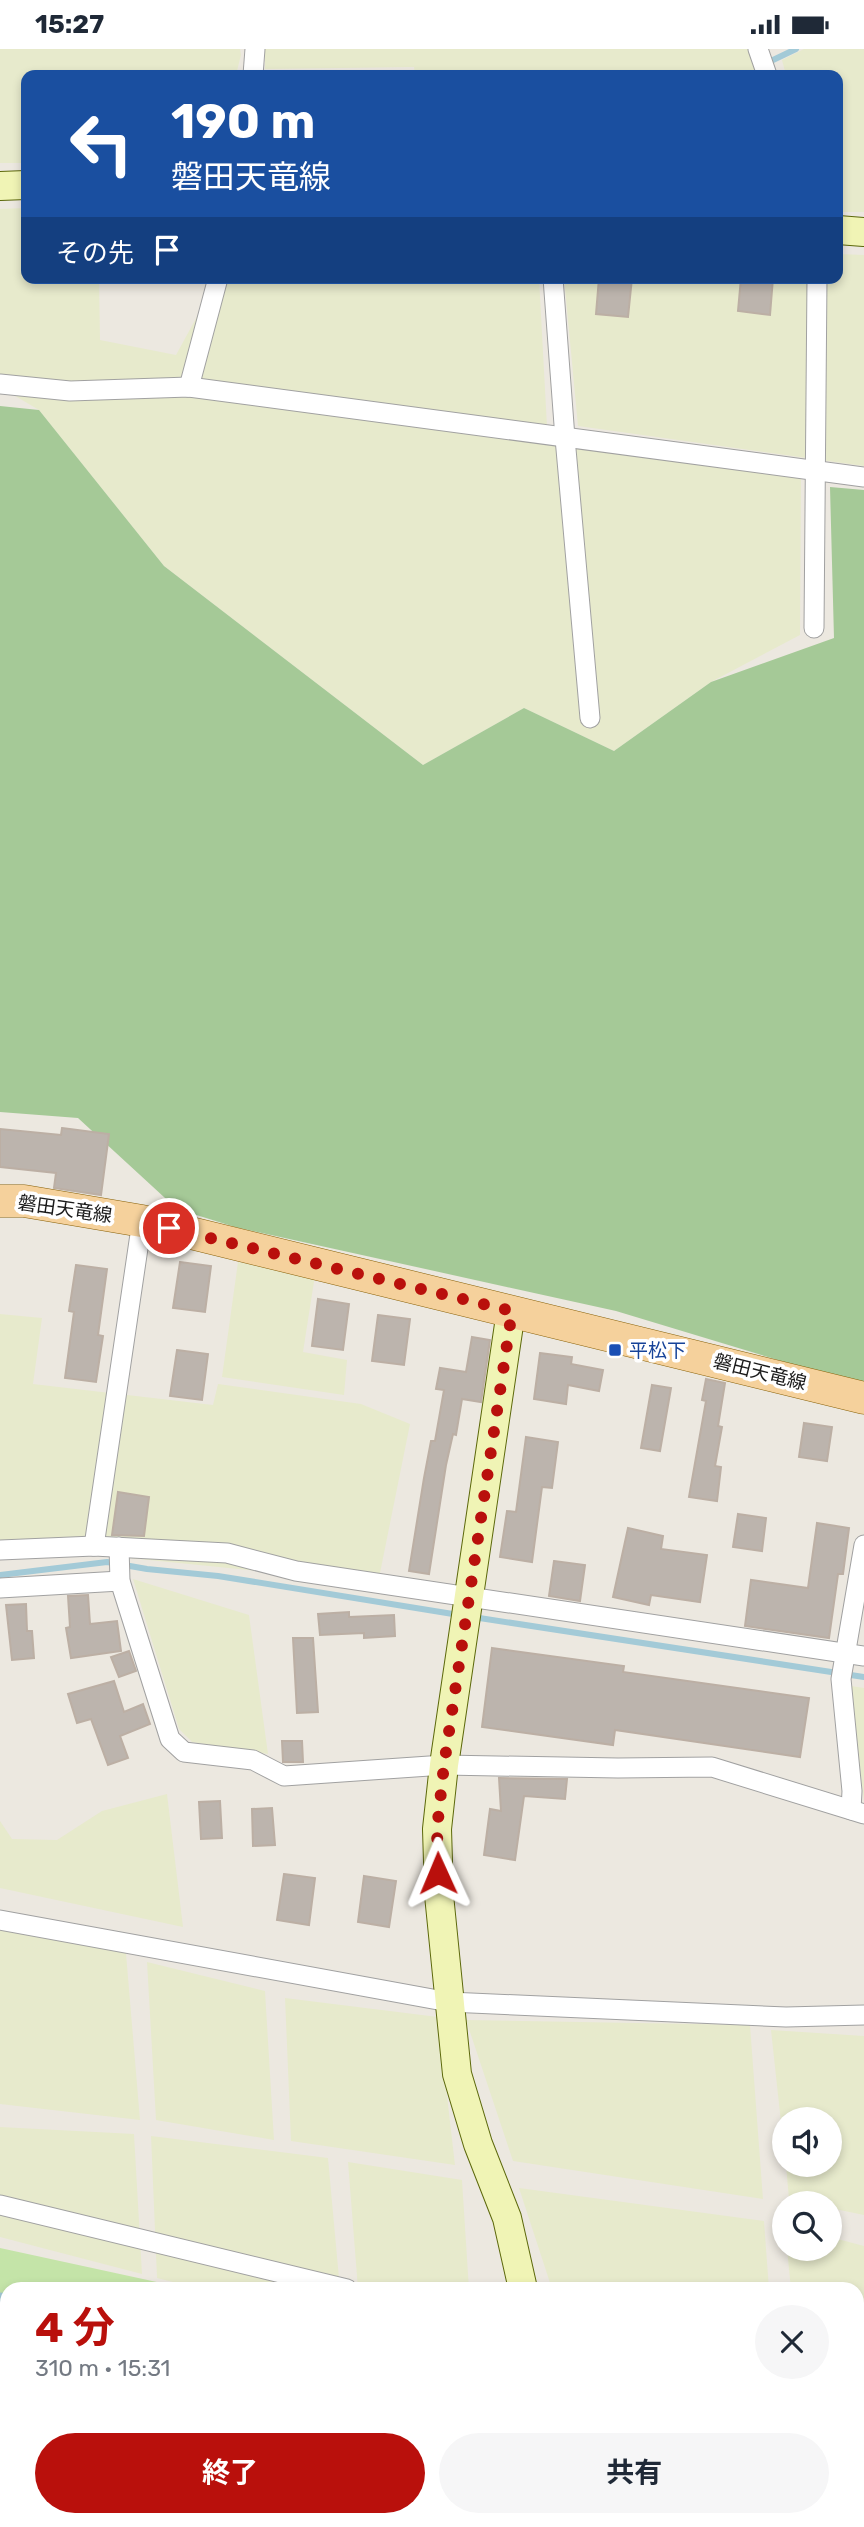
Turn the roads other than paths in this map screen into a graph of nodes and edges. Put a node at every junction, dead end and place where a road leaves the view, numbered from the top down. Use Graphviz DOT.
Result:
graph roads {
  1 [pos="254,49"];
  2 [pos="761,50"];
  3 [pos="253,70"];
  4 [pos="766,70"];
  5 [pos="21,185"];
  6 [pos="0,186"];
  7 [pos="843,230"];
  8 [pos="864,232"];
  9 [pos="216,284"];
  10 [pos="553,284"];
  11 [pos="817,284"];
  12 [pos="0,384"];
  13 [pos="190,387"];
  14 [pos="565,438"];
  15 [pos="815,471"];
  16 [pos="864,477"];
  17 [pos="814,628"];
  18 [pos="590,718"];
  19 [pos="0,1201"];
  20 [pos="142,1221"];
  21 [pos="512,1311"];
  22 [pos="864,1398"];
  23 [pos="864,1545"];
  24 [pos="94,1546"];
  25 [pos="119,1547"];
  26 [pos="0,1550"];
  27 [pos="120,1581"];
  28 [pos="0,1588"];
  29 [pos="469,1607"];
  30 [pos="849,1662"];
  31 [pos="444,1765"];
  32 [pos="858,1812"];
  33 [pos="0,1920"];
  34 [pos="449,2002"];
  35 [pos="864,2015"];
  36 [pos="0,2205"];
  37 [pos="318,2282"];
  38 [pos="521,2282"];
  1 -- 3 [label="street"];
  2 -- 4 [label="street"];
  5 -- 6 [label="street"];
  7 -- 8 [label="street"];
  9 -- 13 [label="street"];
  10 -- 14 [label="street"];
  11 -- 15 [label="street"];
  12 -- 13 [label="street"];
  13 -- 14 [label="street"];
  14 -- 15 [label="street"];
  14 -- 18 [label="street"];
  15 -- 16 [label="street"];
  15 -- 17 [label="street"];
  19 -- 20 [label="main road, 磐田天竜線"];
  20 -- 21 [label="main road, 磐田天竜線"];
  20 -- 24 [label="street"];
  21 -- 22 [label="main road, 磐田天竜線"];
  21 -- 29 [label="street"];
  23 -- 30 [label="street"];
  24 -- 25 [label="street"];
  24 -- 26 [label="street"];
  25 -- 27 [label="street"];
  25 -- 29 [label="street"];
  27 -- 28 [label="street"];
  27 -- 31 [label="street"];
  29 -- 30 [label="street"];
  29 -- 31 [label="street"];
  30 -- 32 [label="street"];
  31 -- 32 [label="street"];
  31 -- 34 [label="street"];
  33 -- 34 [label="street"];
  34 -- 35 [label="street"];
  34 -- 38 [label="street"];
  36 -- 37 [label="street"];
}
